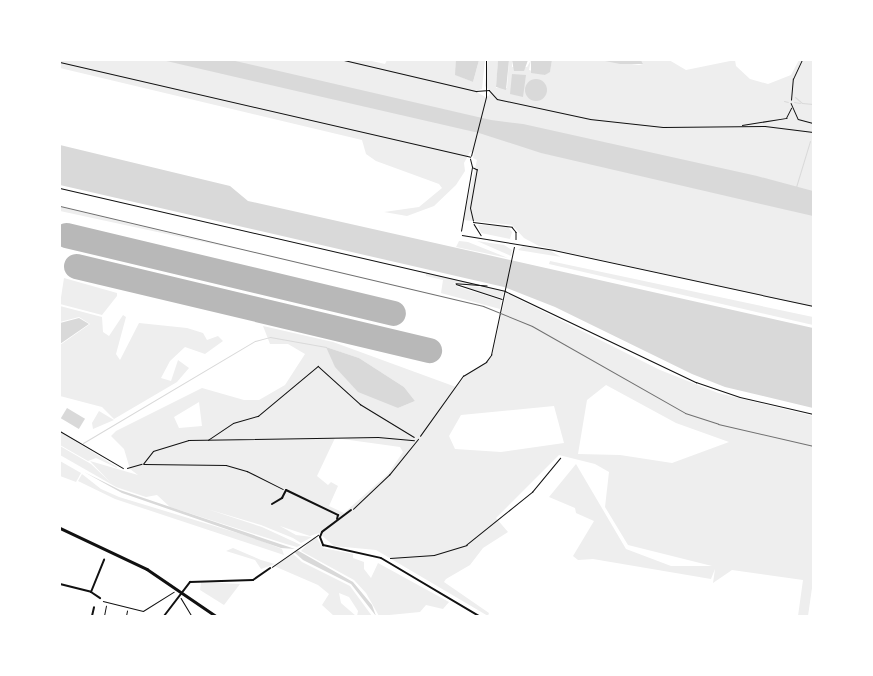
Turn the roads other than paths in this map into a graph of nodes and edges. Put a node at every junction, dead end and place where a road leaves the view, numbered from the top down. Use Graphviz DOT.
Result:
graph roads {
  1 [pos="802,60"];
  2 [pos="791,100"];
  3 [pos="462,235"];
  4 [pos="813,306"];
  5 [pos="60,400"];
  6 [pos="60,404"];
  7 [pos="60,431"];
  8 [pos="418,439"];
  9 [pos="123,468"];
  10 [pos="272,504"];
  11 [pos="352,510"];
  12 [pos="337,519"];
  13 [pos="60,528"];
  14 [pos="320,535"];
  15 [pos="104,560"];
  16 [pos="270,568"];
  17 [pos="60,584"];
  18 [pos="91,592"];
  19 [pos="181,593"];
  20 [pos="100,598"];
  21 [pos="94,607"];
  22 [pos="92,616"];
  23 [pos="164,616"];
  24 [pos="216,616"];
  25 [pos="479,616"];
  1 -- 2 [label="lane"];
  3 -- 4 [label="lane"];
  5 -- 6 [label="lane"];
  7 -- 9 [label="lane"];
  8 -- 11 [label="lane"];
  10 -- 12 [label="street"];
  11 -- 12 [label="street"];
  12 -- 14 [label="street"];
  13 -- 19 [label="main road"];
  14 -- 16 [label="lane"];
  14 -- 25 [label="street"];
  15 -- 18 [label="street"];
  16 -- 19 [label="street"];
  17 -- 18 [label="street"];
  18 -- 20 [label="street"];
  19 -- 23 [label="street"];
  19 -- 24 [label="main road"];
  21 -- 22 [label="street"];
}
